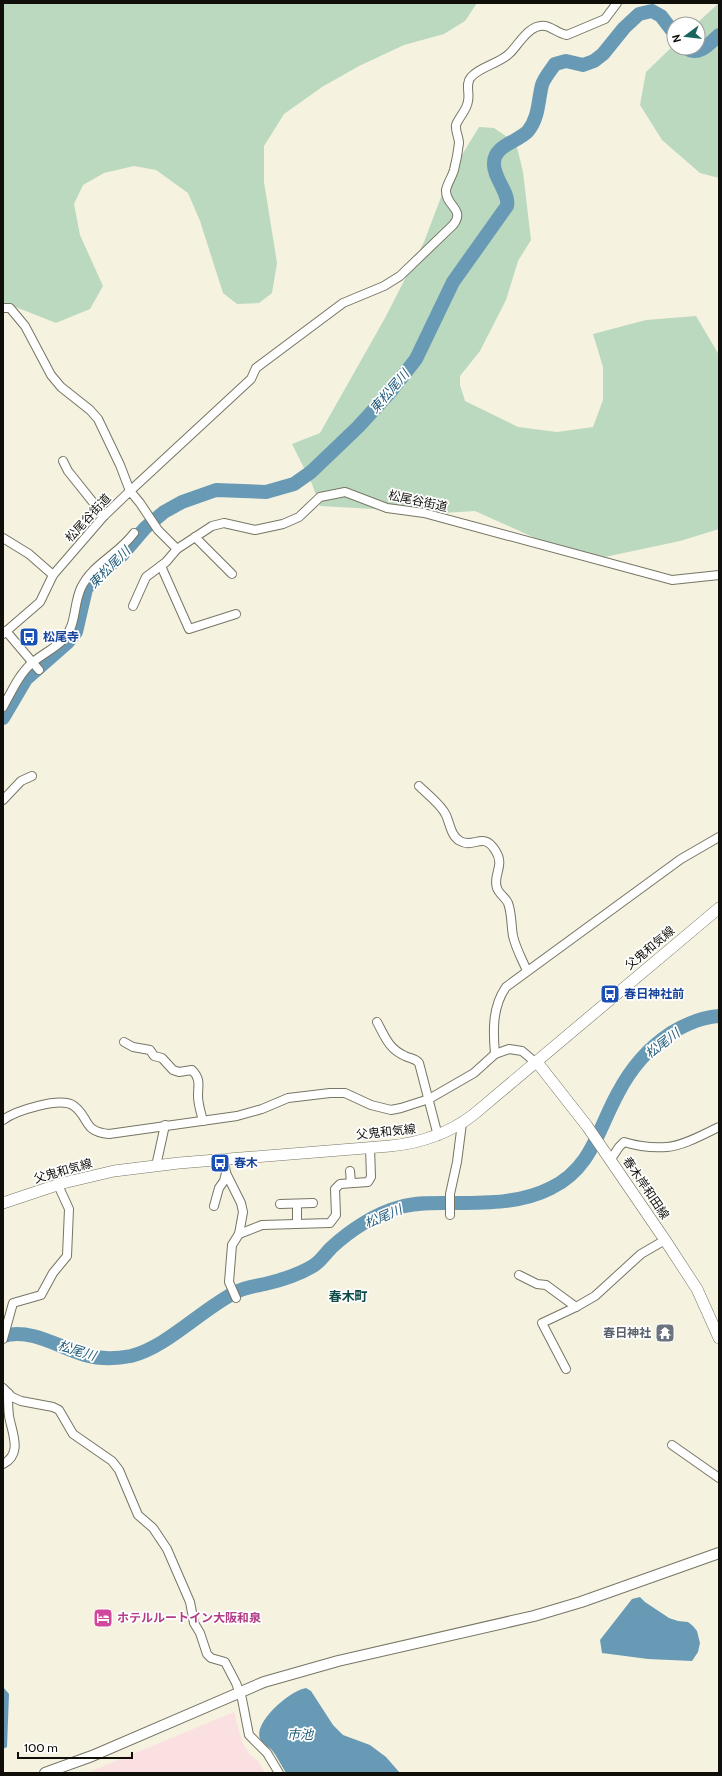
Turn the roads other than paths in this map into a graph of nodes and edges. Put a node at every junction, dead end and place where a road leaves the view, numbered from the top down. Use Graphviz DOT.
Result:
graph roads {
  1 [pos="617,3"];
  2 [pos="3,308"];
  3 [pos="63,461"];
  4 [pos="130,491"];
  5 [pos="104,516"];
  6 [pos="134,533"];
  7 [pos="195,537"];
  8 [pos="3,538"];
  9 [pos="177,549"];
  10 [pos="161,566"];
  11 [pos="232,574"];
  12 [pos="53,575"];
  13 [pos="719,575"];
  14 [pos="132,606"];
  15 [pos="236,614"];
  16 [pos="5,632"];
  17 [pos="35,666"];
  18 [pos="3,707"];
  19 [pos="32,776"];
  20 [pos="419,786"];
  21 [pos="3,800"];
  22 [pos="719,837"];
  23 [pos="719,908"];
  24 [pos="527,970"];
  25 [pos="377,1022"];
  26 [pos="124,1042"];
  27 [pos="495,1054"];
  28 [pos="534,1062"];
  29 [pos="429,1099"];
  30 [pos="3,1120"];
  31 [pos="203,1121"];
  32 [pos="462,1123"];
  33 [pos="165,1125"];
  34 [pos="719,1128"];
  35 [pos="438,1136"];
  36 [pos="370,1147"];
  37 [pos="609,1156"];
  38 [pos="224,1160"];
  39 [pos="156,1166"];
  40 [pos="350,1170"];
  41 [pos="226,1173"];
  42 [pos="351,1183"];
  43 [pos="58,1185"];
  44 [pos="3,1203"];
  45 [pos="313,1203"];
  46 [pos="280,1204"];
  47 [pos="297,1204"];
  48 [pos="214,1206"];
  49 [pos="450,1213"];
  50 [pos="297,1223"];
  51 [pos="239,1234"];
  52 [pos="665,1240"];
  53 [pos="519,1275"];
  54 [pos="236,1298"];
  55 [pos="576,1307"];
  56 [pos="719,1338"];
  57 [pos="3,1339"];
  58 [pos="566,1369"];
  59 [pos="6,1391"];
  60 [pos="672,1445"];
  61 [pos="3,1464"];
  62 [pos="719,1478"];
  63 [pos="719,1553"];
  64 [pos="240,1692"];
  65 [pos="45,1773"];
  66 [pos="279,1773"];
  1 -- 4 [label="street, 松尾谷街道"];
  2 -- 4 [label="street"];
  3 -- 5 [label="street"];
  4 -- 5 [label="street, 松尾谷街道"];
  4 -- 9 [label="street"];
  5 -- 12 [label="street, 松尾谷街道"];
  6 -- 17 [label="street"];
  7 -- 9 [label="street, 松尾谷街道"];
  7 -- 11 [label="street"];
  7 -- 13 [label="street, 松尾谷街道"];
  8 -- 12 [label="street"];
  9 -- 10 [label="street, 松尾谷街道"];
  10 -- 14 [label="street, 松尾谷街道"];
  10 -- 15 [label="street"];
  12 -- 16 [label="street, 松尾谷街道"];
  16 -- 17 [label="street"];
  17 -- 18 [label="street"];
  19 -- 21 [label="street"];
  20 -- 24 [label="street"];
  22 -- 24 [label="street"];
  23 -- 28 [label="main road, 父鬼和気線"];
  24 -- 27 [label="street"];
  25 -- 29 [label="street"];
  26 -- 31 [label="street"];
  27 -- 28 [label="street"];
  27 -- 29 [label="street"];
  28 -- 32 [label="main road, 父鬼和気線"];
  28 -- 37 [label="main road, 春木岸和田線"];
  29 -- 31 [label="street"];
  29 -- 35 [label="street"];
  30 -- 33 [label="street"];
  31 -- 33 [label="street"];
  32 -- 35 [label="main road, 父鬼和気線"];
  32 -- 49 [label="street"];
  33 -- 39 [label="street"];
  34 -- 37 [label="street"];
  35 -- 36 [label="main road, 父鬼和気線"];
  36 -- 38 [label="main road, 父鬼和気線"];
  36 -- 42 [label="street"];
  37 -- 52 [label="main road, 春木岸和田線"];
  38 -- 39 [label="main road, 父鬼和気線"];
  38 -- 41 [label="street"];
  39 -- 43 [label="main road, 父鬼和気線"];
  40 -- 42 [label="street"];
  41 -- 48 [label="street"];
  41 -- 51 [label="street"];
  42 -- 50 [label="street"];
  43 -- 44 [label="main road, 父鬼和気線"];
  43 -- 57 [label="street"];
  45 -- 47 [label="street"];
  46 -- 47 [label="street"];
  47 -- 50 [label="street"];
  50 -- 51 [label="street"];
  51 -- 54 [label="street"];
  52 -- 55 [label="street"];
  52 -- 56 [label="main road, 春木岸和田線"];
  53 -- 55 [label="street"];
  55 -- 58 [label="street"];
  59 -- 61 [label="street"];
  59 -- 64 [label="street"];
  60 -- 62 [label="street"];
  63 -- 64 [label="street"];
  64 -- 65 [label="street"];
  64 -- 66 [label="street"];
}
